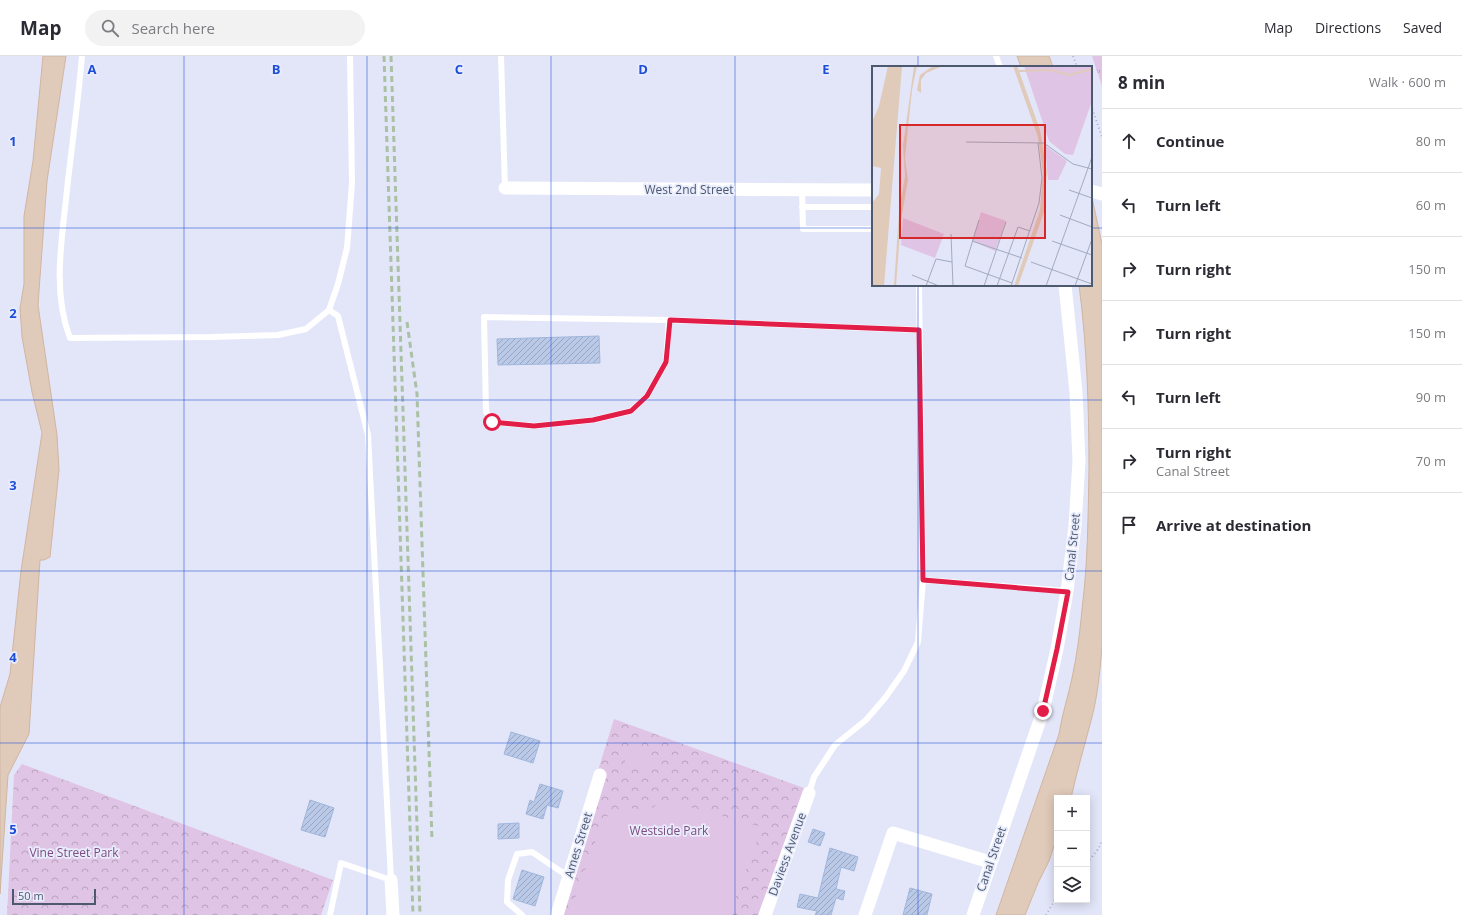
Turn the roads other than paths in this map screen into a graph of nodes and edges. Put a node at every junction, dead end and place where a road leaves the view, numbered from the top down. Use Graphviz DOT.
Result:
graph roads {
  1 [pos="82,56"];
  2 [pos="350,56"];
  3 [pos="501,56"];
  4 [pos="996,56"];
  5 [pos="1000,66"];
  6 [pos="505,188"];
  7 [pos="802,189"];
  8 [pos="872,189"];
  9 [pos="802,207"];
  10 [pos="872,207"];
  11 [pos="872,229"];
  12 [pos="919,286"];
  13 [pos="1064,286"];
  14 [pos="329,310"];
  15 [pos="670,320"];
  16 [pos="919,330"];
  17 [pos="923,580"];
  18 [pos="1068,592"];
  19 [pos="600,775"];
  20 [pos="809,793"];
  21 [pos="990,862"];
  22 [pos="569,877"];
  23 [pos="391,880"];
  24 [pos="330,915"];
  25 [pos="393,915"];
  26 [pos="522,915"];
  27 [pos="557,915"];
  28 [pos="765,915"];
  29 [pos="865,915"];
  30 [pos="973,915"];
  1 -- 14 [label="lane"];
  2 -- 14 [label="lane"];
  3 -- 6 [label="lane"];
  4 -- 5 [label="lane"];
  6 -- 7 [label="street, West 2nd Street"];
  7 -- 8 [label="street, West 2nd Street"];
  7 -- 9 [label="lane"];
  9 -- 10 [label="lane"];
  9 -- 11 [label="lane"];
  12 -- 16 [label="lane"];
  13 -- 18 [label="street, Canal Street"];
  14 -- 23 [label="lane"];
  15 -- 15 [label="lane"];
  15 -- 16 [label="lane"];
  16 -- 17 [label="lane"];
  17 -- 18 [label="lane"];
  17 -- 20 [label="lane"];
  18 -- 21 [label="street, Canal Street"];
  19 -- 22 [label="street, Ames Street"];
  20 -- 28 [label="street, Daviess Avenue"];
  21 -- 29 [label="street"];
  21 -- 30 [label="street, Canal Street"];
  22 -- 26 [label="lane"];
  22 -- 27 [label="street, Ames Street"];
  23 -- 24 [label="lane"];
  23 -- 25 [label="street"];
}
